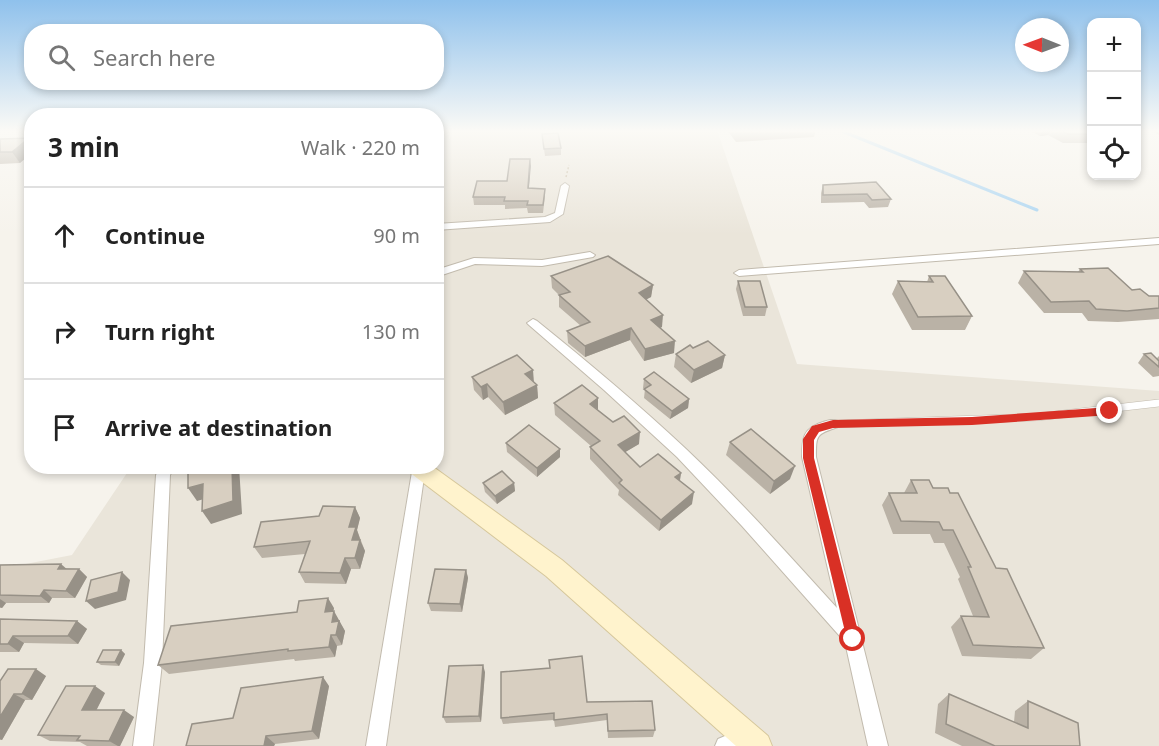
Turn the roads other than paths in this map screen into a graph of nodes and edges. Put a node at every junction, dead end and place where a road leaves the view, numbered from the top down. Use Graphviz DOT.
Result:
graph roads {
  1 [pos="565,186"];
  2 [pos="444,226"];
  3 [pos="1159,241"];
  4 [pos="590,255"];
  5 [pos="444,271"];
  6 [pos="739,273"];
  7 [pos="533,323"];
  8 [pos="1159,403"];
  9 [pos="833,424"];
  10 [pos="164,474"];
  11 [pos="416,474"];
  12 [pos="425,474"];
  13 [pos="853,639"];
  14 [pos="756,745"];
  15 [pos="143,746"];
  16 [pos="376,746"];
  17 [pos="725,746"];
  18 [pos="878,746"];
  1 -- 2 [label="street"];
  3 -- 6 [label="street"];
  4 -- 5 [label="street"];
  7 -- 13 [label="street"];
  8 -- 9 [label="lane"];
  9 -- 13 [label="street"];
  10 -- 15 [label="street"];
  11 -- 16 [label="street"];
  12 -- 14 [label="street"];
  13 -- 18 [label="street"];
  14 -- 17 [label="street"];
}
